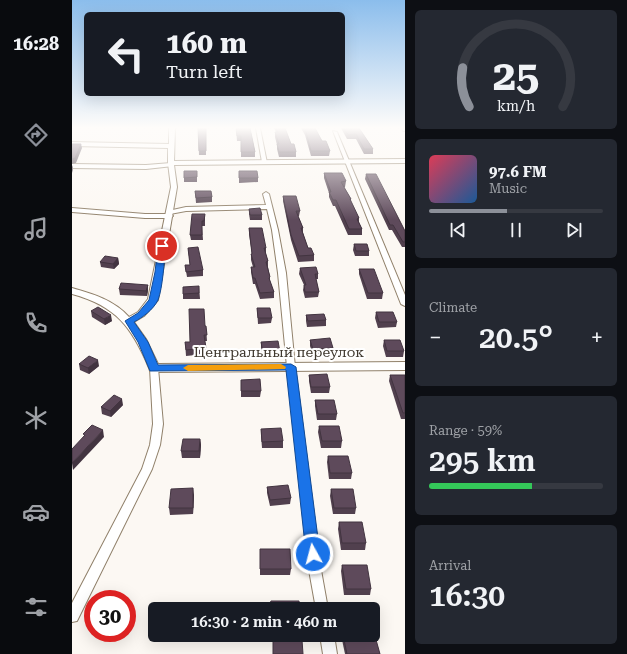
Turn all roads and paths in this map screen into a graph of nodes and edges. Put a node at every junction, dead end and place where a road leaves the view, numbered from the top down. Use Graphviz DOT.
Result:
graph roads {
  1 [pos="171,159"];
  2 [pos="264,159"];
  3 [pos="346,161"];
  4 [pos="405,161"];
  5 [pos="265,162"];
  6 [pos="171,164"];
  7 [pos="72,166"];
  8 [pos="266,194"];
  9 [pos="268,207"];
  10 [pos="72,210"];
  11 [pos="170,214"];
  12 [pos="72,291"];
  13 [pos="405,304"];
  14 [pos="129,321"];
  15 [pos="405,366"];
  16 [pos="291,367"];
  17 [pos="154,368"];
  18 [pos="321,602"];
  19 [pos="72,616"];
  20 [pos="328,642"];
  21 [pos="330,654"];
  1 -- 6 [label="street"];
  2 -- 5 [label="street"];
  3 -- 4 [label="street"];
  3 -- 5 [label="street"];
  3 -- 13 [label="street"];
  5 -- 6 [label="street"];
  6 -- 7 [label="street"];
  6 -- 11 [label="street"];
  8 -- 9 [label="street"];
  9 -- 11 [label="street"];
  9 -- 16 [label="street"];
  10 -- 11 [label="street"];
  11 -- 14 [label="street"];
  12 -- 14 [label="street"];
  14 -- 17 [label="street"];
  15 -- 16 [label="street, Центральный переулок"];
  16 -- 17 [label="street, Центральный переулок"];
  16 -- 18 [label="street"];
  17 -- 19 [label="street"];
  20 -- 21 [label="street"];
}
